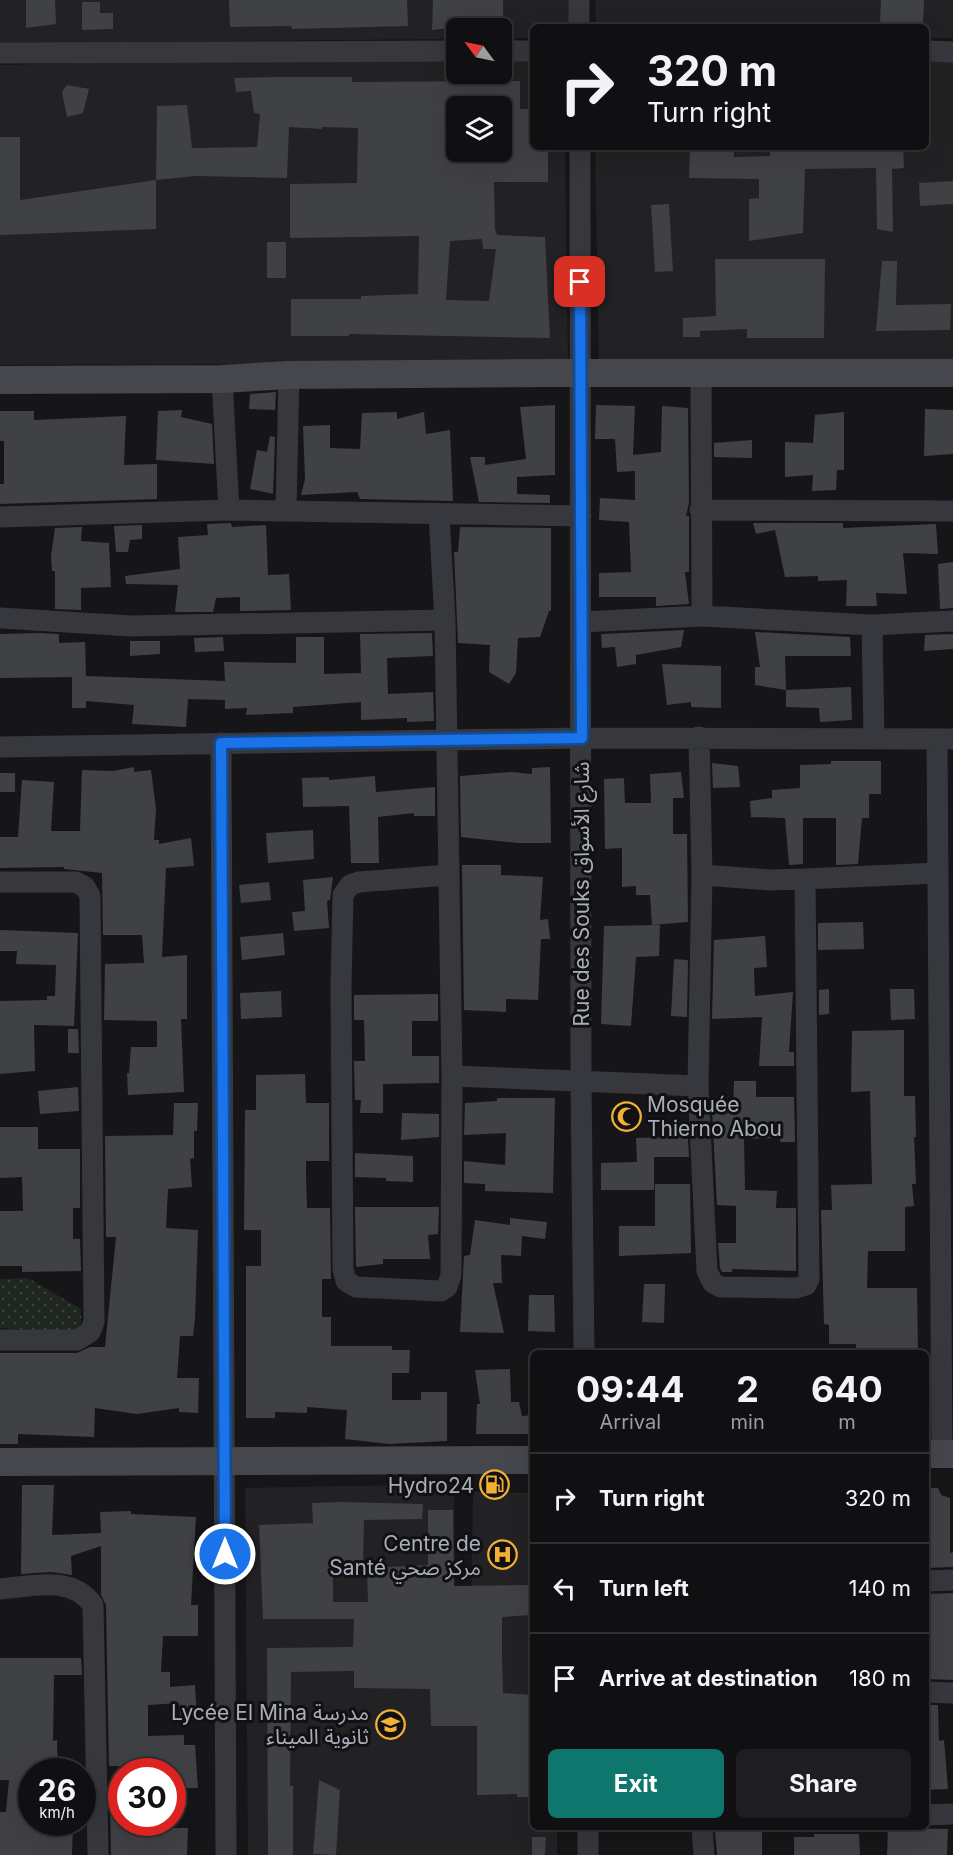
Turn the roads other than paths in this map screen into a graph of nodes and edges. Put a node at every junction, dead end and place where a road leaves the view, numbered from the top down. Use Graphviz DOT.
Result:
graph roads {
  1 [pos="579,0"];
  2 [pos="579,24"];
  3 [pos="446,51"];
  4 [pos="512,51"];
  5 [pos="530,51"];
  6 [pos="929,51"];
  7 [pos="953,51"];
  8 [pos="0,53"];
  9 [pos="580,150"];
  10 [pos="580,373"];
  11 [pos="701,373"];
  12 [pos="953,373"];
  13 [pos="288,375"];
  14 [pos="222,379"];
  15 [pos="0,380"];
  16 [pos="229,510"];
  17 [pos="286,510"];
  18 [pos="700,510"];
  19 [pos="953,511"];
  20 [pos="439,515"];
  21 [pos="581,516"];
  22 [pos="0,517"];
  23 [pos="702,616"];
  24 [pos="0,618"];
  25 [pos="445,620"];
  26 [pos="953,621"];
  27 [pos="582,622"];
  28 [pos="872,625"];
  29 [pos="699,737"];
  30 [pos="582,738"];
  31 [pos="945,739"];
  32 [pos="446,740"];
  33 [pos="874,740"];
  34 [pos="221,743"];
  35 [pos="0,747"];
  36 [pos="938,873"];
  37 [pos="448,875"];
  38 [pos="702,875"];
  39 [pos="805,879"];
  40 [pos="0,882"];
  41 [pos="452,1076"];
  42 [pos="581,1082"];
  43 [pos="698,1086"];
  44 [pos="946,1333"];
  45 [pos="0,1340"];
  46 [pos="585,1350"];
  47 [pos="940,1454"];
  48 [pos="530,1460"];
  49 [pos="225,1461"];
  50 [pos="0,1462"];
  51 [pos="953,1580"];
  52 [pos="929,1581"];
  53 [pos="0,1589"];
  54 [pos="929,1692"];
  55 [pos="953,1693"];
  56 [pos="953,1814"];
  57 [pos="929,1815"];
  58 [pos="588,1830"];
  59 [pos="702,1830"];
  60 [pos="98,1855"];
  61 [pos="226,1855"];
  62 [pos="588,1855"];
  63 [pos="704,1855"];
  1 -- 2 [label="street"];
  3 -- 8 [label="street"];
  4 -- 5 [label="street"];
  6 -- 7 [label="street"];
  9 -- 10 [label="street, Rue des Souks شارع الأسواق"];
  10 -- 11 [label="main road"];
  10 -- 13 [label="main road"];
  10 -- 21 [label="street, Rue des Souks شارع الأسواق"];
  11 -- 12 [label="main road"];
  11 -- 18 [label="street"];
  13 -- 14 [label="main road"];
  13 -- 17 [label="street"];
  14 -- 15 [label="main road"];
  14 -- 16 [label="street"];
  16 -- 17 [label="street"];
  16 -- 22 [label="street"];
  17 -- 20 [label="street"];
  18 -- 19 [label="street"];
  18 -- 23 [label="street"];
  20 -- 21 [label="street"];
  20 -- 25 [label="street"];
  21 -- 27 [label="street, Rue des Souks شارع الأسواق"];
  23 -- 27 [label="street"];
  23 -- 28 [label="street"];
  24 -- 25 [label="street"];
  25 -- 32 [label="street"];
  26 -- 28 [label="street"];
  27 -- 30 [label="street, Rue des Souks شارع الأسواق"];
  28 -- 33 [label="street"];
  29 -- 30 [label="street"];
  29 -- 33 [label="street"];
  29 -- 38 [label="street"];
  30 -- 32 [label="street"];
  30 -- 42 [label="street, Rue des Souks شارع الأسواق"];
  31 -- 33 [label="street"];
  31 -- 36 [label="street"];
  32 -- 34 [label="street"];
  32 -- 37 [label="street"];
  34 -- 35 [label="street"];
  34 -- 49 [label="street"];
  36 -- 39 [label="street"];
  36 -- 44 [label="street"];
  37 -- 41 [label="street"];
  37 -- 41 [label="street"];
  38 -- 39 [label="street"];
  38 -- 43 [label="street"];
  39 -- 43 [label="street"];
  40 -- 45 [label="street"];
  41 -- 42 [label="street"];
  42 -- 43 [label="street"];
  42 -- 46 [label="street, Rue des Souks شارع الأسواق"];
  44 -- 47 [label="street"];
  48 -- 49 [label="main road"];
  49 -- 50 [label="main road"];
  49 -- 61 [label="street"];
  51 -- 52 [label="street"];
  53 -- 60 [label="street"];
  54 -- 55 [label="street"];
  56 -- 57 [label="street"];
  58 -- 62 [label="street"];
  59 -- 63 [label="street"];
}
